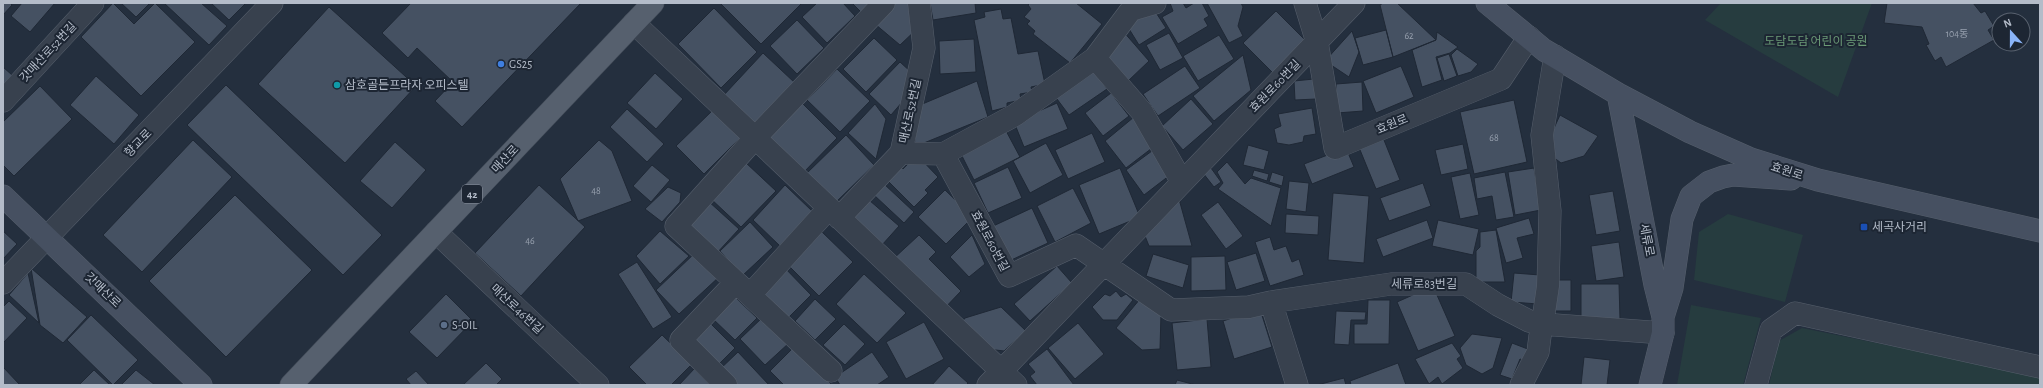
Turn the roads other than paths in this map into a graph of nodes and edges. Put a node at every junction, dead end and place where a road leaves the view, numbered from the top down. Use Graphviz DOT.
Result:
graph roads {
  1 [pos="93,3"];
  2 [pos="272,3"];
  3 [pos="653,3"];
  4 [pos="884,3"];
  5 [pos="919,3"];
  6 [pos="1155,3"];
  7 [pos="1305,3"];
  8 [pos="1354,3"];
  9 [pos="1487,3"];
  10 [pos="634,23"];
  11 [pos="1529,37"];
  12 [pos="1317,42"];
  13 [pos="1555,56"];
  14 [pos="1095,58"];
  15 [pos="1618,94"];
  16 [pos="3,101"];
  17 [pos="755,138"];
  18 [pos="901,154"];
  19 [pos="943,154"];
  20 [pos="1818,180"];
  21 [pos="1182,182"];
  22 [pos="3,196"];
  23 [pos="834,213"];
  24 [pos="2040,231"];
  25 [pos="436,232"];
  26 [pos="47,237"];
  27 [pos="1104,264"];
  28 [pos="3,283"];
  29 [pos="743,288"];
  30 [pos="1271,302"];
  31 [pos="1544,313"];
  32 [pos="1663,325"];
  33 [pos="1540,336"];
  34 [pos="2040,367"];
  35 [pos="831,371"];
  36 [pos="1002,380"];
  37 [pos="202,385"];
  38 [pos="291,385"];
  39 [pos="598,385"];
  40 [pos="726,385"];
  41 [pos="1297,385"];
  42 [pos="1521,385"];
  43 [pos="1650,385"];
  44 [pos="1756,385"];
  1 -- 16 [label="street, 갓매산로52번길"];
  2 -- 26 [label="street, 향교로"];
  3 -- 10 [label="main road, 매산로 / 42"];
  4 -- 17 [label="street"];
  5 -- 18 [label="street, 매산로52번길"];
  6 -- 14 [label="street"];
  7 -- 12 [label="street"];
  8 -- 12 [label="street, 효원로60번길"];
  9 -- 11 [label="street, 효원로"];
  10 -- 17 [label="street"];
  10 -- 25 [label="main road, 매산로 / 42"];
  11 -- 12 [label="street, 효원로"];
  11 -- 13 [label="street, 효원로"];
  12 -- 21 [label="street, 효원로60번길"];
  13 -- 15 [label="street, 효원로"];
  13 -- 31 [label="street"];
  14 -- 19 [label="street"];
  14 -- 21 [label="street"];
  15 -- 20 [label="street, 효원로"];
  15 -- 32 [label="street, 세류로"];
  17 -- 23 [label="street"];
  17 -- 29 [label="street"];
  18 -- 19 [label="street"];
  18 -- 23 [label="street, 매산로52번길"];
  19 -- 27 [label="street, 효원로60번길"];
  20 -- 24 [label="street, 효원로"];
  20 -- 32 [label="street"];
  21 -- 27 [label="street, 효원로60번길"];
  22 -- 26 [label="street, 갓매산로"];
  23 -- 29 [label="street, 매산로52번길"];
  23 -- 36 [label="street"];
  25 -- 38 [label="main road, 매산로 / 42"];
  25 -- 39 [label="street, 매산로46번길"];
  26 -- 28 [label="street, 향교로"];
  26 -- 37 [label="street, 갓매산로"];
  27 -- 30 [label="street, 세류로83번길"];
  27 -- 36 [label="street, 효원로60번길"];
  29 -- 35 [label="street"];
  29 -- 40 [label="street"];
  30 -- 32 [label="street, 세류로83번길"];
  30 -- 41 [label="street"];
  32 -- 43 [label="street, 세류로"];
  33 -- 42 [label="street"];
  34 -- 44 [label="street"];
}
